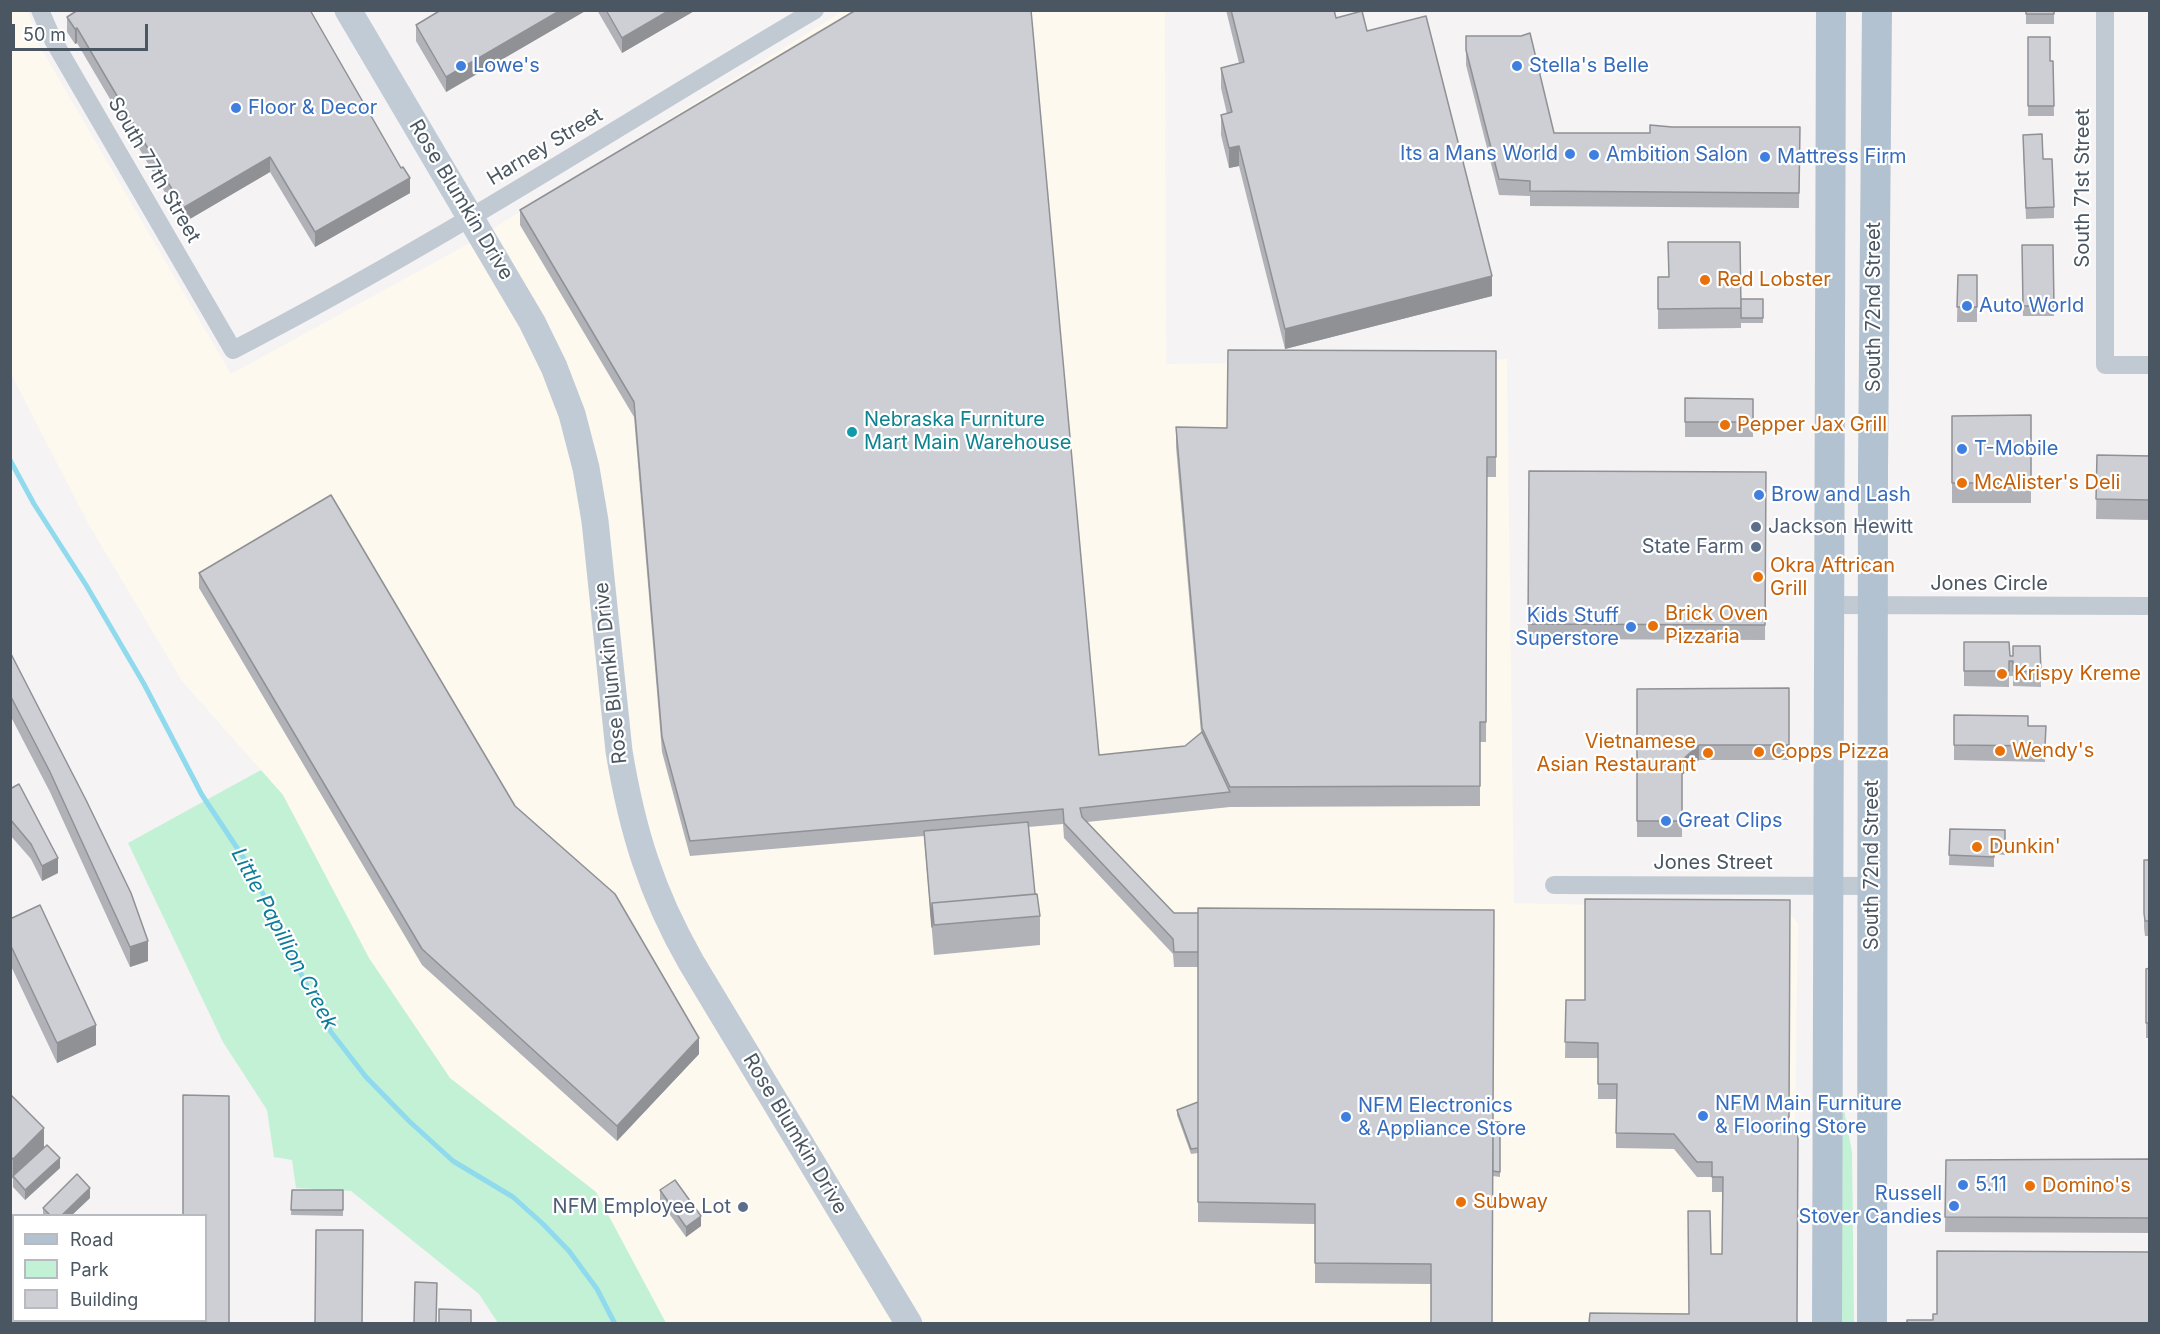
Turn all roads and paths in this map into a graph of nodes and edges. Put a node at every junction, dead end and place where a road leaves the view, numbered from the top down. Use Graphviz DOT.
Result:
graph roads {
  1 [pos="40,10"];
  2 [pos="348,10"];
  3 [pos="815,10"];
  4 [pos="1831,10"];
  5 [pos="1877,10"];
  6 [pos="2105,10"];
  7 [pos="472,217"];
  8 [pos="233,350"];
  9 [pos="2150,365"];
  10 [pos="1828,605"];
  11 [pos="1873,606"];
  12 [pos="2150,606"];
  13 [pos="1554,885"];
  14 [pos="1827,885"];
  15 [pos="1872,885"];
  16 [pos="909,1323"];
  17 [pos="1827,1323"];
  18 [pos="1872,1323"];
  1 -- 8 [label="street, South 77th Street"];
  2 -- 7 [label="main road, Rose Blumkin Drive"];
  3 -- 7 [label="street, Harney Street"];
  4 -- 10 [label="main road"];
  5 -- 11 [label="main road, South 72nd Street"];
  6 -- 9 [label="street, South 71st Street"];
  7 -- 8 [label="street, Harney Street"];
  7 -- 16 [label="main road, Rose Blumkin Drive"];
  10 -- 11 [label="street, Jones Circle"];
  10 -- 14 [label="main road"];
  11 -- 12 [label="street, Jones Circle"];
  11 -- 15 [label="main road, South 72nd Street"];
  13 -- 14 [label="street, Jones Street"];
  14 -- 15 [label="street, Jones Street"];
  14 -- 17 [label="main road"];
  15 -- 18 [label="main road, South 72nd Street"];
}
